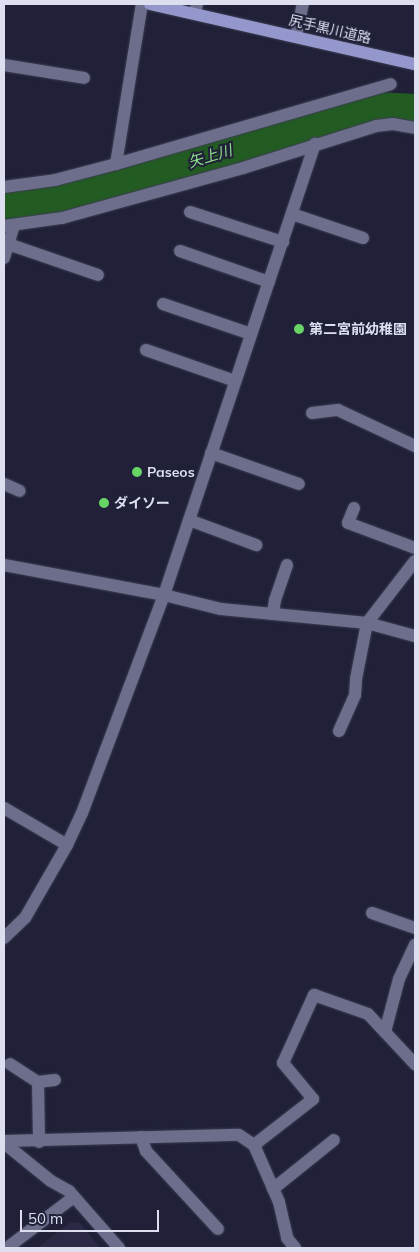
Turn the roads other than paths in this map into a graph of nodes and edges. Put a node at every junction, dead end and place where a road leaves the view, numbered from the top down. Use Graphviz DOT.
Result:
graph roads {
  1 [pos="142,4"];
  2 [pos="150,4"];
  3 [pos="303,4"];
  4 [pos="196,9"];
  5 [pos="296,36"];
  6 [pos="415,64"];
  7 [pos="4,65"];
  8 [pos="84,78"];
  9 [pos="391,84"];
  10 [pos="415,128"];
  11 [pos="315,144"];
  12 [pos="116,164"];
  13 [pos="4,187"];
  14 [pos="190,212"];
  15 [pos="292,214"];
  16 [pos="9,225"];
  17 [pos="363,238"];
  18 [pos="283,242"];
  19 [pos="8,244"];
  20 [pos="180,252"];
  21 [pos="4,258"];
  22 [pos="98,275"];
  23 [pos="269,282"];
  24 [pos="163,304"];
  25 [pos="250,334"];
  26 [pos="146,350"];
  27 [pos="235,381"];
  28 [pos="312,413"];
  29 [pos="415,446"];
  30 [pos="211,453"];
  31 [pos="4,484"];
  32 [pos="299,484"];
  33 [pos="20,491"];
  34 [pos="354,508"];
  35 [pos="189,520"];
  36 [pos="256,545"];
  37 [pos="415,548"];
  38 [pos="415,561"];
  39 [pos="4,565"];
  40 [pos="287,565"];
  41 [pos="164,595"];
  42 [pos="273,614"];
  43 [pos="367,622"];
  44 [pos="415,636"];
  45 [pos="339,731"];
  46 [pos="4,808"];
  47 [pos="67,845"];
  48 [pos="372,914"];
  49 [pos="415,928"];
  50 [pos="4,938"];
  51 [pos="415,945"];
  52 [pos="385,1032"];
  53 [pos="10,1064"];
  54 [pos="415,1064"];
  55 [pos="55,1080"];
  56 [pos="38,1082"];
  57 [pos="141,1137"];
  58 [pos="334,1140"];
  59 [pos="4,1142"];
  60 [pos="39,1142"];
  61 [pos="254,1145"];
  62 [pos="274,1189"];
  63 [pos="74,1197"];
  64 [pos="218,1228"];
  65 [pos="7,1248"];
  66 [pos="119,1248"];
  67 [pos="295,1248"];
  1 -- 12 [label="street"];
  2 -- 4 [label="main road, 尻手黒川道路"];
  3 -- 5 [label="street"];
  4 -- 5 [label="main road, 尻手黒川道路"];
  5 -- 6 [label="main road, 尻手黒川道路"];
  7 -- 8 [label="street"];
  9 -- 12 [label="street"];
  10 -- 11 [label="street"];
  11 -- 15 [label="street"];
  11 -- 16 [label="street"];
  12 -- 13 [label="street"];
  14 -- 18 [label="street"];
  15 -- 17 [label="street"];
  15 -- 18 [label="street"];
  16 -- 19 [label="street"];
  18 -- 23 [label="street"];
  19 -- 21 [label="street"];
  19 -- 22 [label="street"];
  20 -- 23 [label="street"];
  23 -- 25 [label="street"];
  24 -- 25 [label="street"];
  25 -- 27 [label="street"];
  26 -- 27 [label="street"];
  27 -- 30 [label="street"];
  28 -- 29 [label="street"];
  30 -- 32 [label="street"];
  30 -- 35 [label="street"];
  31 -- 33 [label="street"];
  34 -- 37 [label="street"];
  35 -- 36 [label="street"];
  35 -- 41 [label="street"];
  38 -- 43 [label="street"];
  39 -- 41 [label="street"];
  40 -- 42 [label="street"];
  41 -- 42 [label="street"];
  41 -- 47 [label="street"];
  42 -- 43 [label="street"];
  43 -- 44 [label="street"];
  43 -- 45 [label="street"];
  46 -- 47 [label="street"];
  47 -- 50 [label="street"];
  48 -- 49 [label="street"];
  51 -- 52 [label="street"];
  52 -- 54 [label="street"];
  52 -- 61 [label="street"];
  53 -- 56 [label="street"];
  55 -- 56 [label="street"];
  56 -- 60 [label="street"];
  57 -- 60 [label="street"];
  57 -- 61 [label="street"];
  57 -- 64 [label="street"];
  58 -- 62 [label="street"];
  59 -- 60 [label="street"];
  59 -- 63 [label="street"];
  61 -- 62 [label="street"];
  62 -- 67 [label="street"];
  63 -- 65 [label="street"];
  63 -- 66 [label="street"];
}
